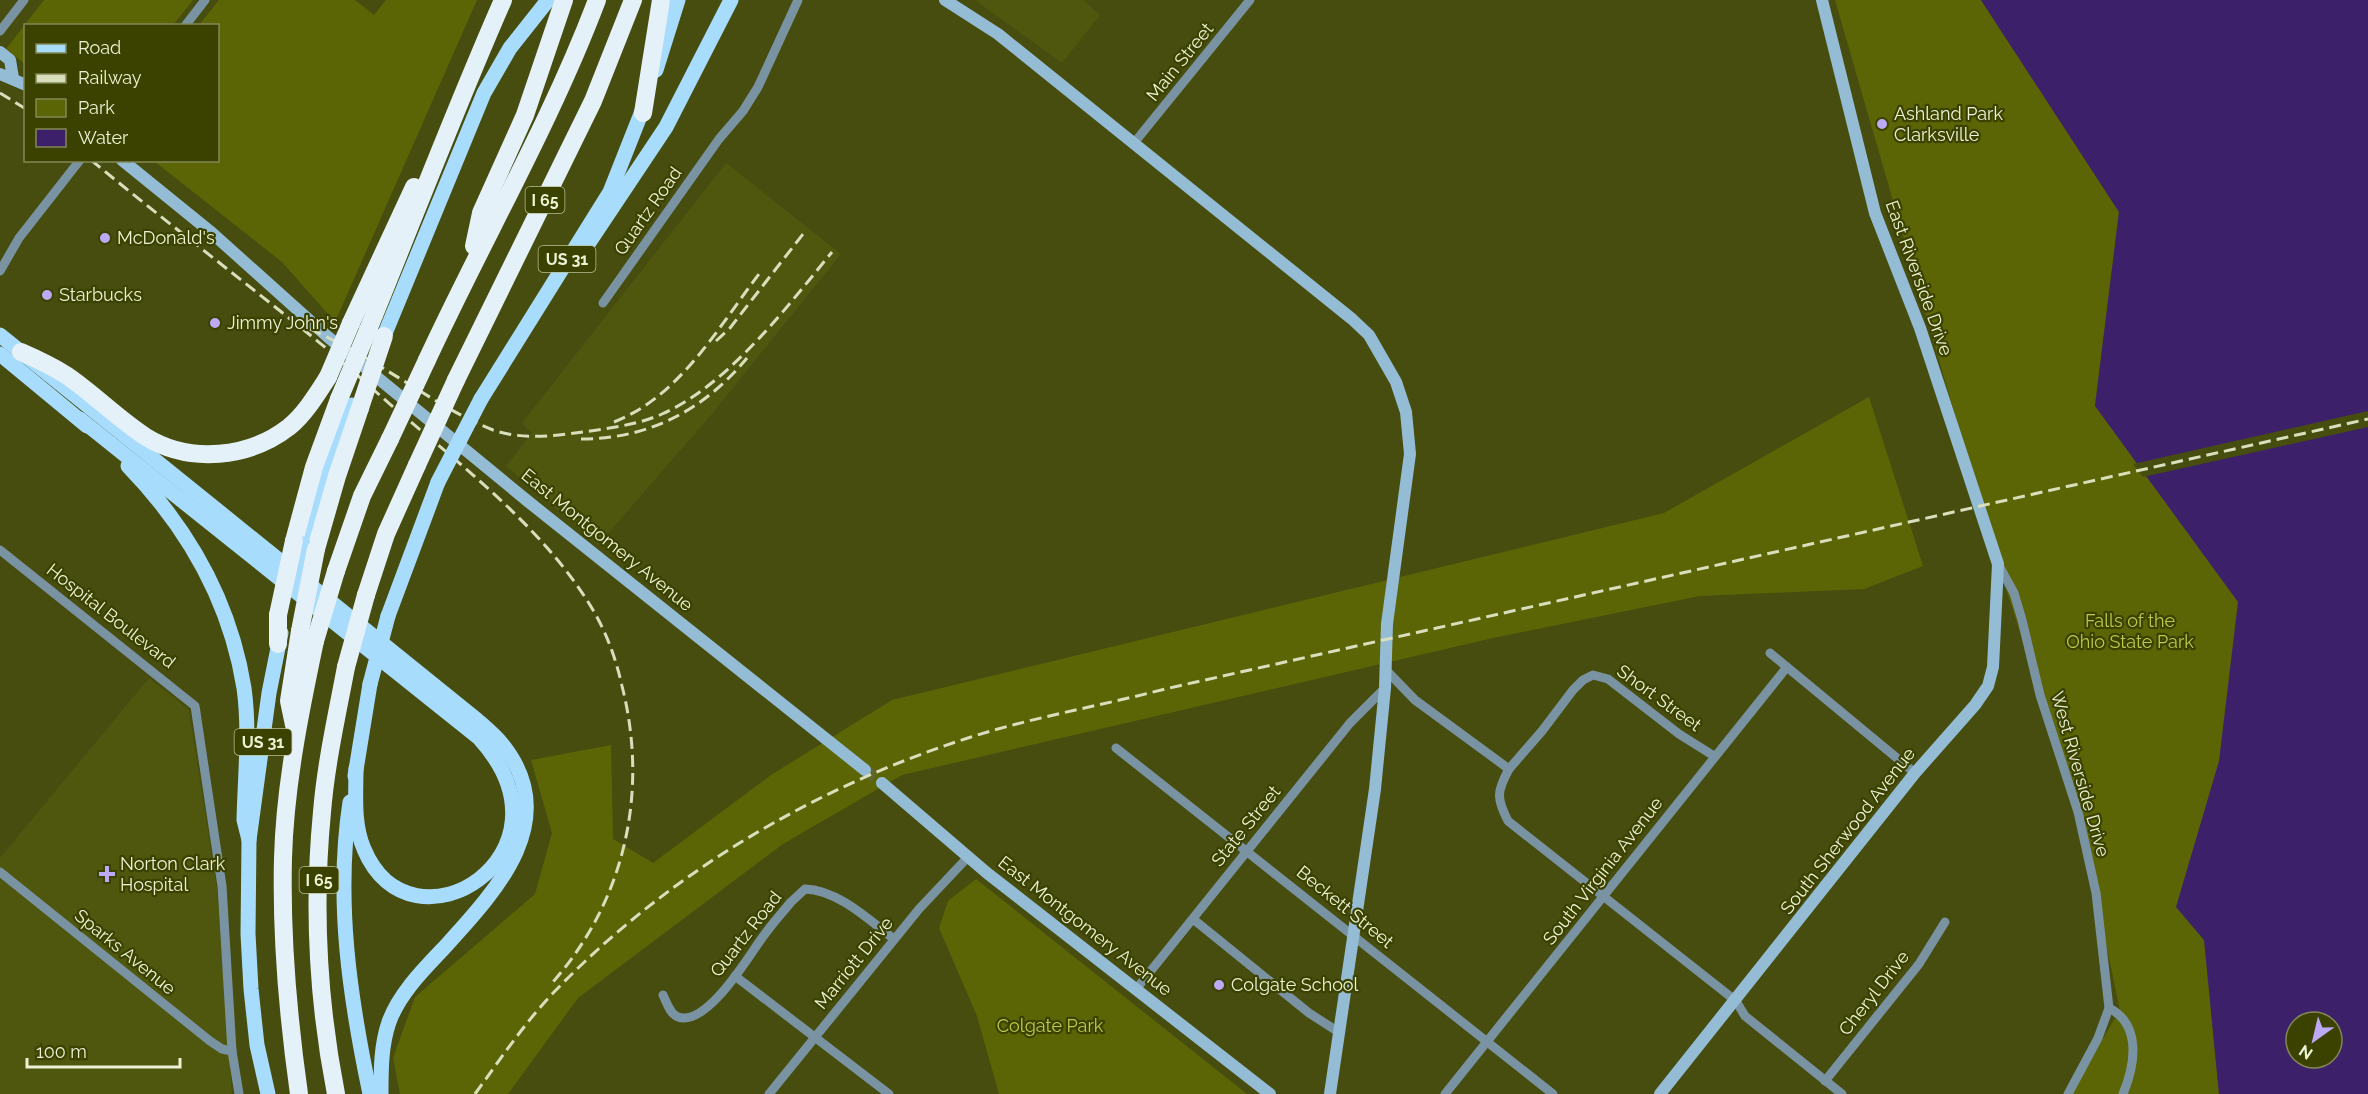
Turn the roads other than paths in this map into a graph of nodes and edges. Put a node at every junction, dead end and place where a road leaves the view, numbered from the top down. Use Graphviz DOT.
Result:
graph roads {
  1 [pos="24,0"];
  2 [pos="205,0"];
  3 [pos="503,0"];
  4 [pos="548,0"];
  5 [pos="564,0"];
  6 [pos="597,0"];
  7 [pos="633,0"];
  8 [pos="661,0"];
  9 [pos="678,0"];
  10 [pos="731,0"];
  11 [pos="798,0"];
  12 [pos="945,0"];
  13 [pos="1250,0"];
  14 [pos="1822,0"];
  15 [pos="187,24"];
  16 [pos="0,31"];
  17 [pos="0,52"];
  18 [pos="0,74"];
  19 [pos="13,78"];
  20 [pos="24,84"];
  21 [pos="643,112"];
  22 [pos="1134,142"];
  23 [pos="78,162"];
  24 [pos="124,162"];
  25 [pos="0,271"];
  26 [pos="468,271"];
  27 [pos="603,303"];
  28 [pos="368,330"];
  29 [pos="0,335"];
  30 [pos="514,343"];
  31 [pos="21,352"];
  32 [pos="0,354"];
  33 [pos="80,419"];
  34 [pos="304,545"];
  35 [pos="0,550"];
  36 [pos="1998,564"];
  37 [pos="278,644"];
  38 [pos="1770,653"];
  39 [pos="1787,668"];
  40 [pos="1385,669"];
  41 [pos="1385,688"];
  42 [pos="296,736"];
  43 [pos="1116,748"];
  44 [pos="1714,756"];
  45 [pos="356,768"];
  46 [pos="1509,769"];
  47 [pos="865,770"];
  48 [pos="1915,773"];
  49 [pos="882,783"];
  50 [pos="249,840"];
  51 [pos="1248,850"];
  52 [pos="968,857"];
  53 [pos="0,872"];
  54 [pos="1605,896"];
  55 [pos="1193,919"];
  56 [pos="1945,922"];
  57 [pos="1355,935"];
  58 [pos="894,939"];
  59 [pos="735,976"];
  60 [pos="1137,988"];
  61 [pos="663,995"];
  62 [pos="1736,1001"];
  63 [pos="2109,1008"];
  64 [pos="1340,1033"];
  65 [pos="815,1037"];
  66 [pos="1487,1043"];
  67 [pos="232,1051"];
  68 [pos="1825,1081"];
  69 [pos="238,1094"];
  70 [pos="268,1094"];
  71 [pos="299,1094"];
  72 [pos="336,1094"];
  73 [pos="370,1094"];
  74 [pos="381,1094"];
  75 [pos="770,1094"];
  76 [pos="889,1094"];
  77 [pos="1270,1094"];
  78 [pos="1330,1094"];
  79 [pos="1445,1094"];
  80 [pos="1553,1094"];
  81 [pos="1660,1094"];
  82 [pos="1842,1094"];
  83 [pos="2068,1094"];
  84 [pos="2122,1094"];
  1 -- 16 [label="street"];
  2 -- 15 [label="street"];
  3 -- 28 [label="highway"];
  4 -- 28 [label="main road"];
  5 -- 26 [label="highway"];
  6 -- 26 [label="highway, I 65"];
  7 -- 72 [label="highway, I 65, bridge"];
  8 -- 21 [label="highway"];
  9 -- 21 [label="main road, US 31"];
  10 -- 30 [label="main road"];
  11 -- 27 [label="street, Quartz Road"];
  12 -- 22 [label="street"];
  13 -- 22 [label="street, Main Street"];
  14 -- 36 [label="street, East Riverside Drive"];
  17 -- 19 [label="street"];
  18 -- 19 [label="street"];
  19 -- 20 [label="street"];
  21 -- 30 [label="main road, US 31"];
  22 -- 40 [label="street"];
  23 -- 25 [label="street"];
  24 -- 47 [label="street, East Montgomery Avenue"];
  26 -- 42 [label="highway, I 65, bridge"];
  28 -- 31 [label="highway, bridge"];
  28 -- 34 [label="highway, bridge"];
  29 -- 31 [label="main road"];
  30 -- 45 [label="main road, US 31, bridge"];
  31 -- 74 [label="main road"];
  32 -- 33 [label="main road"];
  33 -- 45 [label="main road"];
  33 -- 50 [label="main road"];
  34 -- 37 [label="highway, bridge"];
  34 -- 42 [label="highway, bridge"];
  35 -- 67 [label="street, Hospital Boulevard"];
  36 -- 48 [label="street, South Sherwood Avenue"];
  36 -- 63 [label="street, West Riverside Drive"];
  37 -- 50 [label="main road, US 31"];
  38 -- 39 [label="street"];
  39 -- 44 [label="street, South Virginia Avenue"];
  39 -- 48 [label="street"];
  40 -- 41 [label="street"];
  40 -- 46 [label="street"];
  41 -- 51 [label="street, State Street"];
  41 -- 57 [label="street"];
  42 -- 71 [label="highway, I 65"];
  43 -- 51 [label="street, Beckett Street"];
  44 -- 46 [label="street, Short Street"];
  44 -- 54 [label="street, South Virginia Avenue"];
  45 -- 73 [label="main road, US 31"];
  46 -- 54 [label="street"];
  48 -- 62 [label="street, South Sherwood Avenue"];
  49 -- 52 [label="street, East Montgomery Avenue"];
  50 -- 70 [label="main road, US 31"];
  51 -- 55 [label="street, State Street"];
  51 -- 57 [label="street, Beckett Street"];
  52 -- 58 [label="street, Marriott Drive"];
  52 -- 60 [label="street, East Montgomery Avenue"];
  53 -- 67 [label="street, Sparks Avenue"];
  54 -- 62 [label="street"];
  54 -- 66 [label="street, South Virginia Avenue"];
  55 -- 60 [label="street, State Street"];
  55 -- 64 [label="street"];
  56 -- 68 [label="street, Cheryl Drive"];
  57 -- 64 [label="street"];
  57 -- 66 [label="street, Beckett Street"];
  58 -- 59 [label="street, Quartz Road"];
  58 -- 65 [label="street, Marriott Drive"];
  59 -- 61 [label="street, Quartz Road"];
  59 -- 65 [label="street"];
  60 -- 77 [label="street, East Montgomery Avenue"];
  62 -- 68 [label="street"];
  62 -- 81 [label="street, South Sherwood Avenue"];
  63 -- 83 [label="street"];
  63 -- 84 [label="street"];
  64 -- 78 [label="street"];
  65 -- 75 [label="street, Marriott Drive"];
  65 -- 76 [label="street"];
  66 -- 79 [label="street, South Virginia Avenue"];
  66 -- 80 [label="street, Beckett Street"];
  67 -- 69 [label="street"];
  68 -- 82 [label="street"];
}
